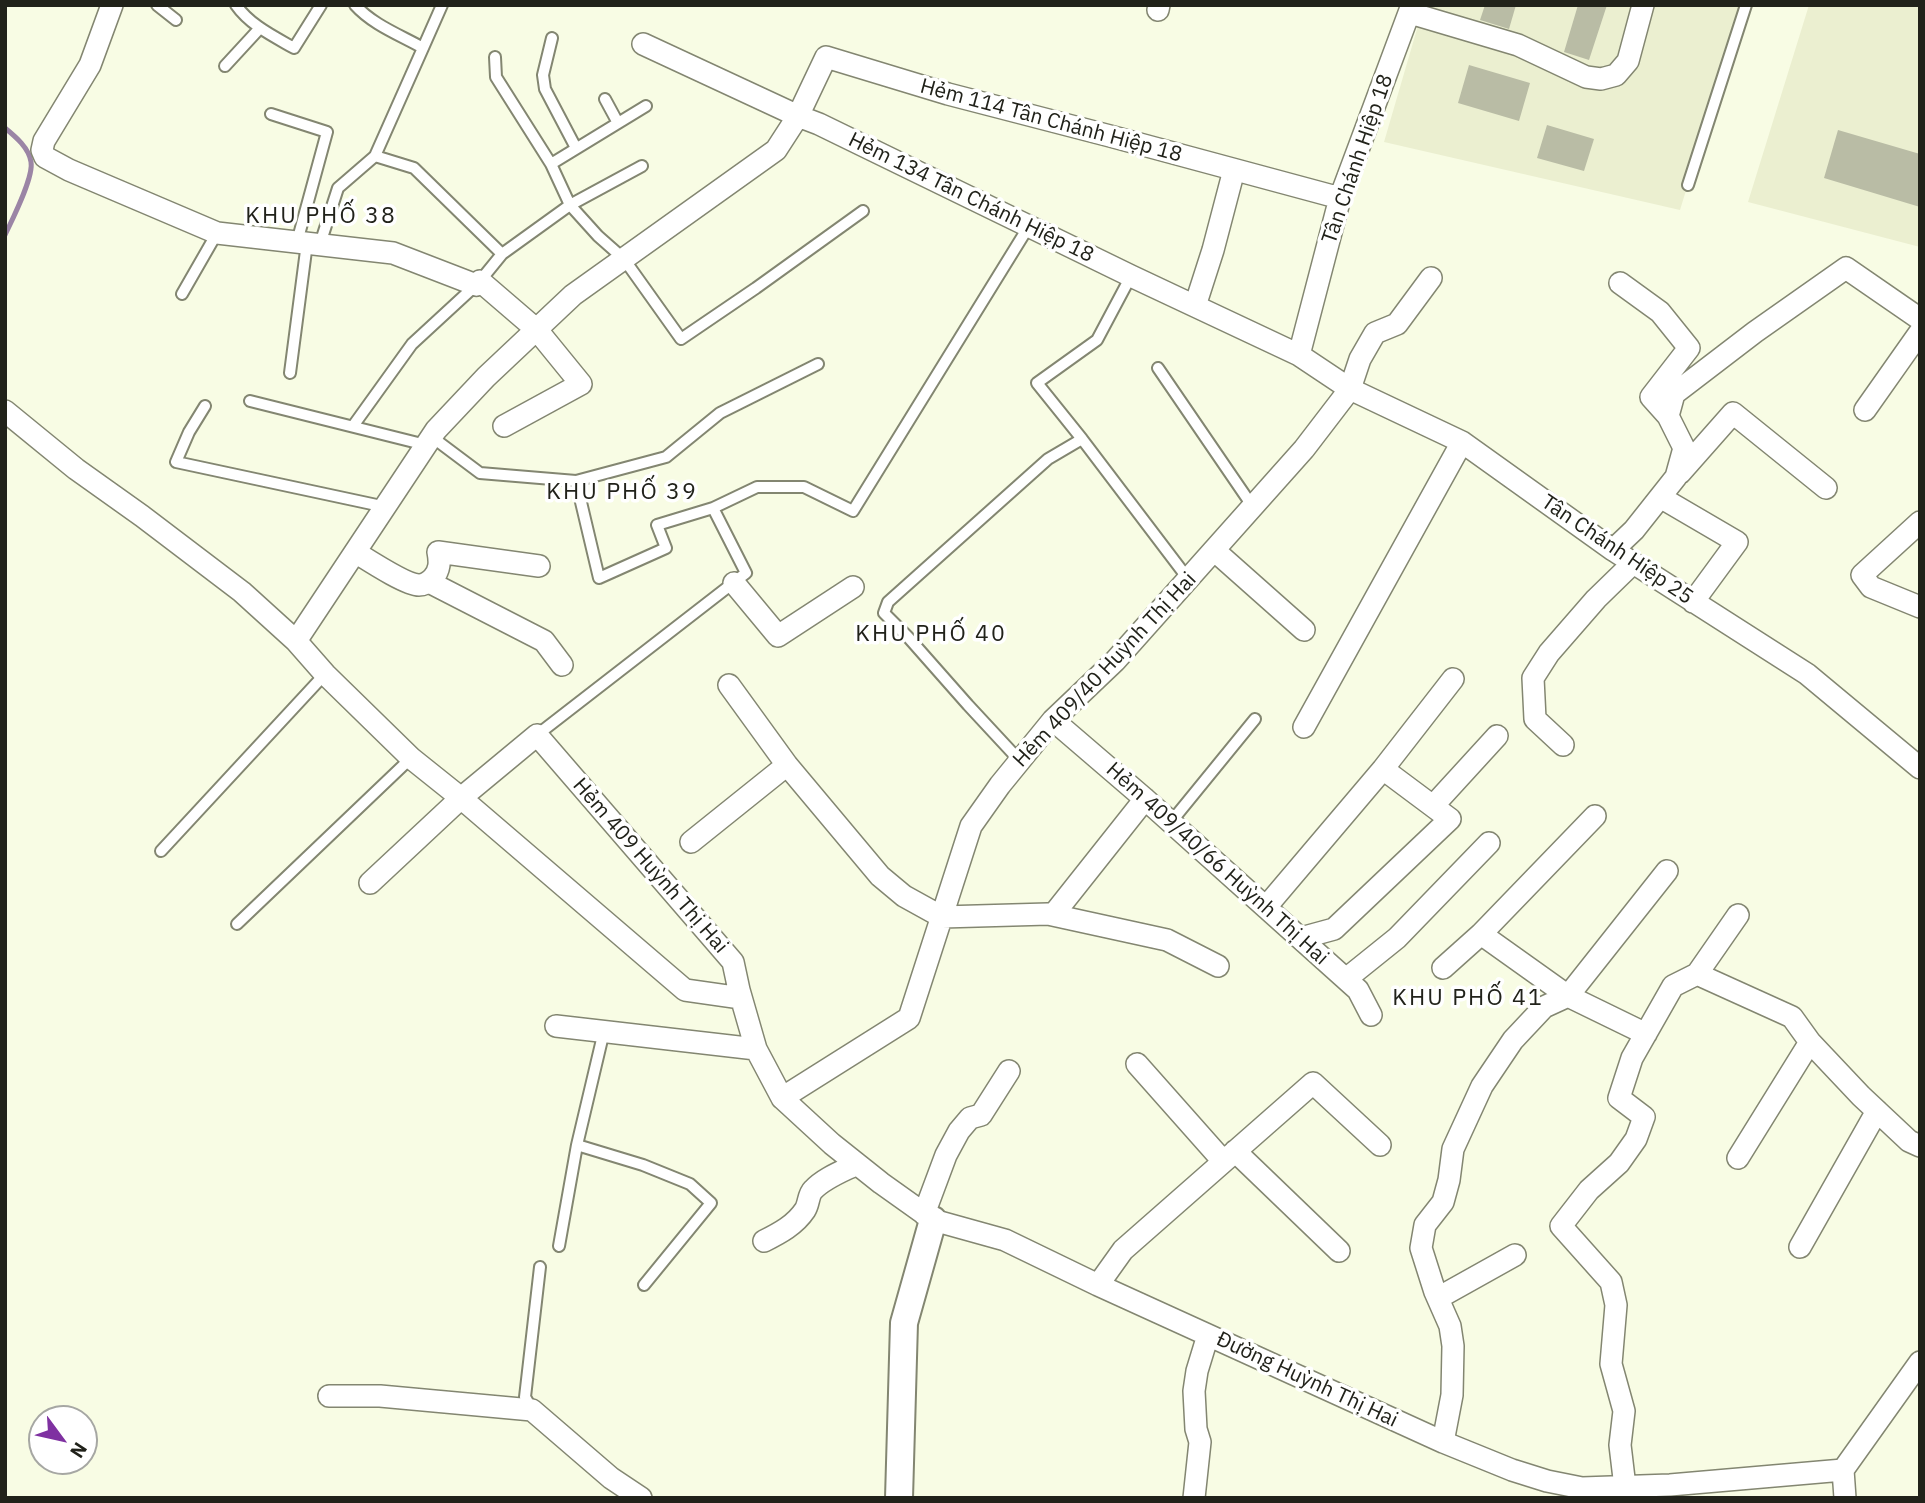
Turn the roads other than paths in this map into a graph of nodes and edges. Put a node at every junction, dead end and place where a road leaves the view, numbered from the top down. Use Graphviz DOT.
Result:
graph roads {
  1 [pos="112,5"];
  2 [pos="157,5"];
  3 [pos="236,5"];
  4 [pos="321,5"];
  5 [pos="355,5"];
  6 [pos="442,5"];
  7 [pos="1643,5"];
  8 [pos="1746,5"];
  9 [pos="1411,9"];
  10 [pos="176,20"];
  11 [pos="260,28"];
  12 [pos="552,38"];
  13 [pos="643,44"];
  14 [pos="423,48"];
  15 [pos="495,57"];
  16 [pos="225,66"];
  17 [pos="605,99"];
  18 [pos="646,106"];
  19 [pos="271,114"];
  20 [pos="798,116"];
  21 [pos="618,123"];
  22 [pos="576,148"];
  23 [pos="375,156"];
  24 [pos="551,164"];
  25 [pos="642,166"];
  26 [pos="1234,170"];
  27 [pos="1688,185"];
  28 [pos="1340,198"];
  29 [pos="570,205"];
  30 [pos="863,211"];
  31 [pos="1029,226"];
  32 [pos="217,233"];
  33 [pos="308,243"];
  34 [pos="502,254"];
  35 [pos="624,259"];
  36 [pos="1131,276"];
  37 [pos="1432,278"];
  38 [pos="478,283"];
  39 [pos="1620,283"];
  40 [pos="181,294"];
  41 [pos="1195,306"];
  42 [pos="1920,319"];
  43 [pos="537,330"];
  44 [pos="1920,332"];
  45 [pos="1299,355"];
  46 [pos="818,364"];
  47 [pos="1158,368"];
  48 [pos="290,373"];
  49 [pos="1350,389"];
  50 [pos="250,401"];
  51 [pos="205,406"];
  52 [pos="1865,410"];
  53 [pos="5,411"];
  54 [pos="1668,416"];
  55 [pos="353,426"];
  56 [pos="504,426"];
  57 [pos="1082,439"];
  58 [pos="429,441"];
  59 [pos="1461,442"];
  60 [pos="1676,477"];
  61 [pos="576,481"];
  62 [pos="1826,488"];
  63 [pos="1660,497"];
  64 [pos="386,507"];
  65 [pos="1253,507"];
  66 [pos="713,508"];
  67 [pos="1920,522"];
  68 [pos="1613,550"];
  69 [pos="1215,551"];
  70 [pos="355,552"];
  71 [pos="1633,563"];
  72 [pos="539,566"];
  73 [pos="1189,580"];
  74 [pos="429,582"];
  75 [pos="734,583"];
  76 [pos="853,587"];
  77 [pos="1693,601"];
  78 [pos="1920,607"];
  79 [pos="1304,630"];
  80 [pos="296,641"];
  81 [pos="562,665"];
  82 [pos="325,674"];
  83 [pos="1453,679"];
  84 [pos="729,684"];
  85 [pos="1255,719"];
  86 [pos="1053,720"];
  87 [pos="1304,727"];
  88 [pos="537,735"];
  89 [pos="1497,736"];
  90 [pos="1563,745"];
  91 [pos="411,758"];
  92 [pos="1020,761"];
  93 [pos="788,765"];
  94 [pos="1920,768"];
  95 [pos="1383,769"];
  96 [pos="461,798"];
  97 [pos="1145,799"];
  98 [pos="1433,806"];
  99 [pos="1595,816"];
  100 [pos="1171,822"];
  101 [pos="691,842"];
  102 [pos="1489,843"];
  103 [pos="161,851"];
  104 [pos="1667,871"];
  105 [pos="370,883"];
  106 [pos="1266,906"];
  107 [pos="1053,915"];
  108 [pos="1738,915"];
  109 [pos="943,917"];
  110 [pos="237,924"];
  111 [pos="1481,934"];
  112 [pos="1301,938"];
  113 [pos="1218,967"];
  114 [pos="1444,968"];
  115 [pos="1696,974"];
  116 [pos="1346,979"];
  117 [pos="1568,996"];
  118 [pos="741,998"];
  119 [pos="1371,1015"];
  120 [pos="556,1026"];
  121 [pos="604,1031"];
  122 [pos="1646,1034"];
  123 [pos="1810,1042"];
  124 [pos="756,1049"];
  125 [pos="1137,1064"];
  126 [pos="1009,1070"];
  127 [pos="782,1098"];
  128 [pos="1877,1111"];
  129 [pos="577,1145"];
  130 [pos="1380,1145"];
  131 [pos="1920,1146"];
  132 [pos="1229,1156"];
  133 [pos="1738,1158"];
  134 [pos="858,1164"];
  135 [pos="928,1217"];
  136 [pos="764,1241"];
  137 [pos="559,1246"];
  138 [pos="1800,1247"];
  139 [pos="1339,1251"];
  140 [pos="1515,1255"];
  141 [pos="540,1267"];
  142 [pos="644,1285"];
  143 [pos="1098,1285"];
  144 [pos="1438,1298"];
  145 [pos="1209,1335"];
  146 [pos="1920,1362"];
  147 [pos="329,1396"];
  148 [pos="532,1410"];
  149 [pos="1443,1442"];
  150 [pos="1843,1470"];
  151 [pos="1625,1487"];
  152 [pos="1548,1489"];
  153 [pos="1670,1492"];
  154 [pos="641,1498"];
  155 [pos="899,1498"];
  156 [pos="1194,1498"];
  157 [pos="1845,1498"];
  1 -- 32 [label="street"];
  2 -- 10 [label="lane"];
  3 -- 11 [label="lane"];
  4 -- 11 [label="lane"];
  5 -- 14 [label="lane"];
  6 -- 14 [label="lane"];
  7 -- 9 [label="street"];
  8 -- 27 [label="lane"];
  9 -- 28 [label="street, Tân Chánh Hiệp 18"];
  11 -- 16 [label="lane"];
  12 -- 22 [label="lane"];
  13 -- 20 [label="street, Hẻm 134 Tân Chánh Hiệp 18"];
  14 -- 23 [label="lane"];
  15 -- 24 [label="lane"];
  17 -- 21 [label="lane"];
  18 -- 21 [label="lane"];
  19 -- 33 [label="lane"];
  20 -- 26 [label="street, Hẻm 114 Tân Chánh Hiệp 18"];
  20 -- 31 [label="street, Hẻm 134 Tân Chánh Hiệp 18"];
  20 -- 35 [label="street"];
  21 -- 22 [label="lane"];
  22 -- 24 [label="lane"];
  23 -- 33 [label="lane"];
  23 -- 34 [label="lane"];
  24 -- 29 [label="lane"];
  25 -- 29 [label="lane"];
  26 -- 28 [label="street, Hẻm 114 Tân Chánh Hiệp 18"];
  26 -- 41 [label="street"];
  28 -- 45 [label="street, Tân Chánh Hiệp 18"];
  29 -- 34 [label="lane"];
  29 -- 35 [label="lane"];
  30 -- 35 [label="lane"];
  31 -- 36 [label="street, Hẻm 134 Tân Chánh Hiệp 18"];
  31 -- 66 [label="lane"];
  32 -- 33 [label="street"];
  32 -- 40 [label="lane"];
  33 -- 38 [label="street"];
  33 -- 48 [label="lane"];
  34 -- 38 [label="lane"];
  35 -- 43 [label="street"];
  36 -- 41 [label="street, Hẻm 134 Tân Chánh Hiệp 18"];
  36 -- 57 [label="lane"];
  37 -- 49 [label="street, Hẻm 409/40 Huỳnh Thị Hai"];
  38 -- 43 [label="street"];
  38 -- 55 [label="lane"];
  39 -- 54 [label="street"];
  41 -- 45 [label="street, Hẻm 134 Tân Chánh Hiệp 18"];
  42 -- 54 [label="street"];
  43 -- 56 [label="street"];
  43 -- 58 [label="street"];
  44 -- 52 [label="street"];
  45 -- 49 [label="street, Tân Chánh Hiệp 25"];
  46 -- 61 [label="lane"];
  47 -- 65 [label="lane"];
  49 -- 59 [label="street, Tân Chánh Hiệp 25"];
  49 -- 65 [label="street, Hẻm 409/40 Huỳnh Thị Hai"];
  50 -- 55 [label="lane"];
  51 -- 64 [label="lane"];
  53 -- 80 [label="street"];
  54 -- 60 [label="street"];
  55 -- 58 [label="lane"];
  57 -- 73 [label="lane"];
  57 -- 92 [label="lane"];
  58 -- 61 [label="lane"];
  58 -- 64 [label="street"];
  59 -- 68 [label="street, Tân Chánh Hiệp 25"];
  59 -- 87 [label="street"];
  60 -- 62 [label="street"];
  60 -- 63 [label="street"];
  61 -- 66 [label="lane"];
  63 -- 68 [label="street"];
  63 -- 77 [label="street"];
  64 -- 70 [label="street"];
  65 -- 69 [label="street, Hẻm 409/40 Huỳnh Thị Hai"];
  66 -- 75 [label="lane"];
  67 -- 78 [label="street"];
  68 -- 71 [label="street, Tân Chánh Hiệp 25"];
  69 -- 73 [label="street, Hẻm 409/40 Huỳnh Thị Hai"];
  69 -- 79 [label="street"];
  70 -- 74 [label="street"];
  70 -- 80 [label="street"];
  71 -- 77 [label="street, Tân Chánh Hiệp 25"];
  71 -- 90 [label="street"];
  72 -- 74 [label="street"];
  73 -- 86 [label="street, Hẻm 409/40 Huỳnh Thị Hai"];
  74 -- 81 [label="street"];
  75 -- 76 [label="street"];
  75 -- 88 [label="lane"];
  77 -- 94 [label="street, Tân Chánh Hiệp 25"];
  80 -- 82 [label="street"];
  82 -- 91 [label="street"];
  82 -- 103 [label="lane"];
  83 -- 95 [label="street"];
  84 -- 93 [label="street"];
  85 -- 100 [label="lane"];
  86 -- 92 [label="street, Hẻm 409/40 Huỳnh Thị Hai"];
  86 -- 97 [label="street, Hẻm 409/40/66 Huỳnh Thị Hai"];
  88 -- 96 [label="street"];
  88 -- 118 [label="street, Hẻm 409 Huỳnh Thị Hai"];
  89 -- 98 [label="street"];
  91 -- 96 [label="street"];
  91 -- 110 [label="lane"];
  92 -- 109 [label="street, Hẻm 409/40 Huỳnh Thị Hai"];
  93 -- 101 [label="street"];
  93 -- 109 [label="street"];
  95 -- 98 [label="street"];
  95 -- 106 [label="street"];
  96 -- 105 [label="street"];
  96 -- 118 [label="street"];
  97 -- 100 [label="street, Hẻm 409/40/66 Huỳnh Thị Hai"];
  97 -- 107 [label="street"];
  98 -- 112 [label="street"];
  99 -- 111 [label="street"];
  100 -- 106 [label="street, Hẻm 409/40/66 Huỳnh Thị Hai"];
  102 -- 116 [label="street"];
  104 -- 117 [label="street"];
  106 -- 112 [label="street, Hẻm 409/40/66 Huỳnh Thị Hai"];
  107 -- 109 [label="street"];
  107 -- 113 [label="street"];
  108 -- 115 [label="street"];
  109 -- 127 [label="street, Hẻm 409/40 Huỳnh Thị Hai"];
  111 -- 114 [label="street"];
  111 -- 117 [label="street"];
  112 -- 116 [label="street, Hẻm 409/40/66 Huỳnh Thị Hai"];
  115 -- 122 [label="street"];
  115 -- 123 [label="street"];
  116 -- 119 [label="street, Hẻm 409/40/66 Huỳnh Thị Hai"];
  117 -- 122 [label="street"];
  117 -- 144 [label="street"];
  118 -- 124 [label="street, Hẻm 409 Huỳnh Thị Hai"];
  120 -- 121 [label="street"];
  121 -- 124 [label="street"];
  121 -- 129 [label="lane"];
  122 -- 151 [label="street"];
  123 -- 128 [label="street"];
  123 -- 133 [label="street"];
  124 -- 127 [label="street, Hẻm 409 Huỳnh Thị Hai"];
  125 -- 132 [label="street"];
  126 -- 135 [label="street"];
  127 -- 134 [label="street, Hẻm 409 Huỳnh Thị Hai"];
  128 -- 131 [label="street"];
  128 -- 138 [label="street"];
  129 -- 137 [label="lane"];
  129 -- 142 [label="lane"];
  130 -- 132 [label="street"];
  132 -- 139 [label="street"];
  132 -- 143 [label="street"];
  134 -- 135 [label="street, Hẻm 409 Huỳnh Thị Hai"];
  134 -- 136 [label="street"];
  135 -- 143 [label="street, Đường Huỳnh Thị Hai"];
  135 -- 155 [label="street"];
  140 -- 144 [label="street"];
  141 -- 148 [label="lane"];
  143 -- 145 [label="street, Đường Huỳnh Thị Hai"];
  144 -- 149 [label="street"];
  145 -- 149 [label="street, Đường Huỳnh Thị Hai"];
  145 -- 156 [label="street"];
  146 -- 150 [label="street"];
  147 -- 148 [label="street"];
  148 -- 154 [label="street"];
  149 -- 152 [label="street, Đường Huỳnh Thị Hai"];
  150 -- 153 [label="street, Đường Huỳnh Thị Hai"];
  150 -- 157 [label="street"];
  151 -- 152 [label="street, Đường Huỳnh Thị Hai"];
  151 -- 153 [label="street, Đường Huỳnh Thị Hai"];
}
